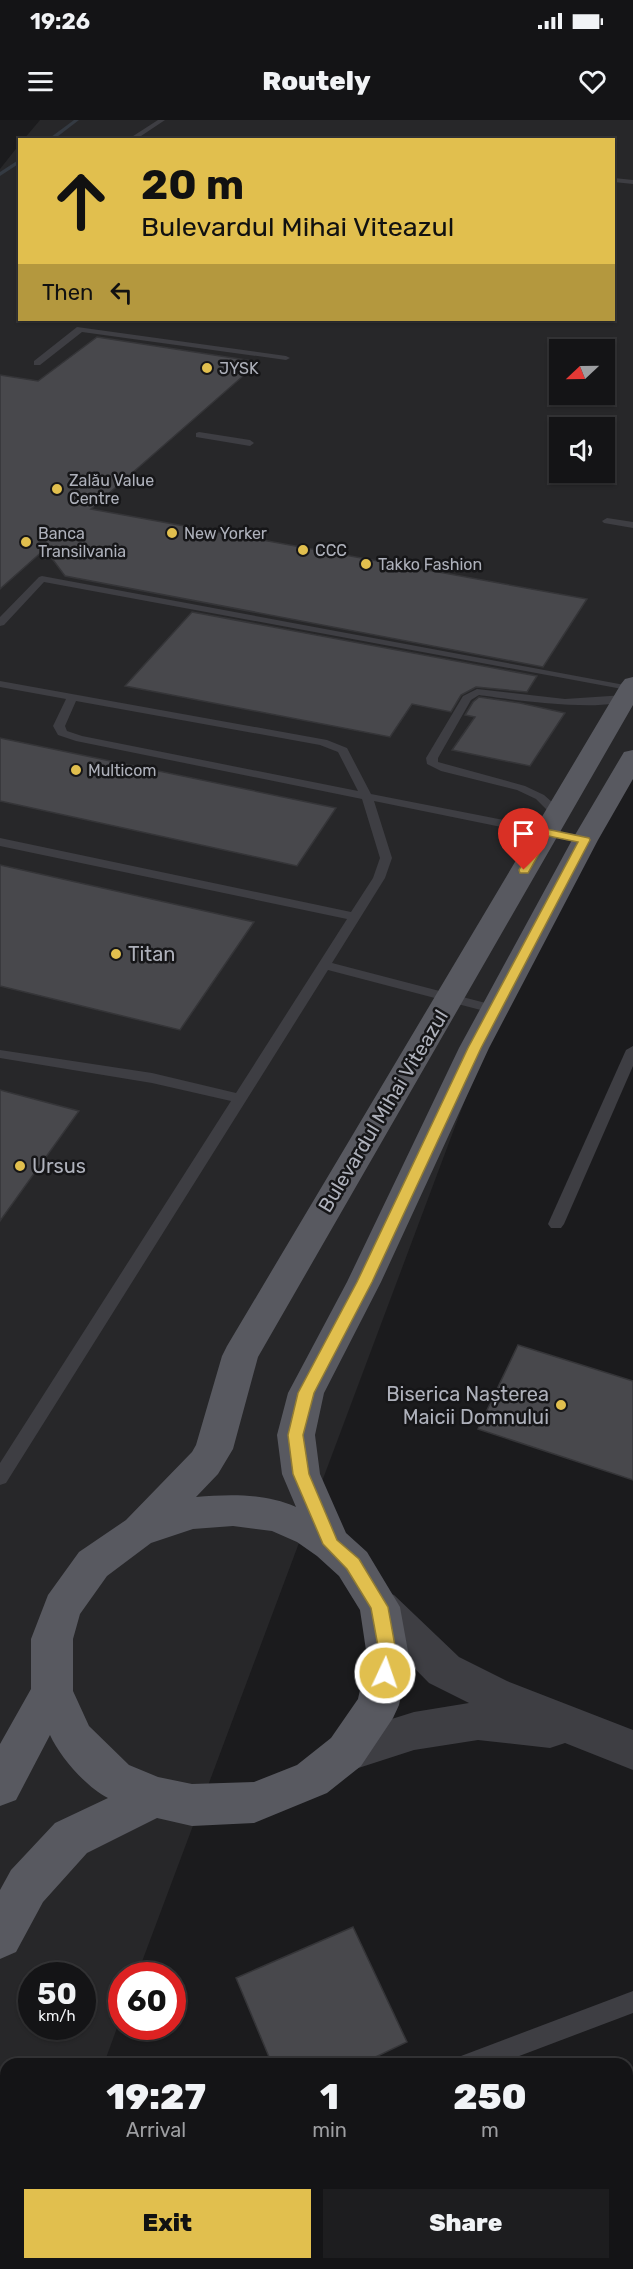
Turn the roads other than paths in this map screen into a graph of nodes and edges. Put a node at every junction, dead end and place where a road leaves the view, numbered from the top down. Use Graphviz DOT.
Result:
graph roads {
  1 [pos="162,120"];
  2 [pos="133,138"];
  3 [pos="615,180"];
  4 [pos="633,182"];
  5 [pos="286,358"];
  6 [pos="37,363"];
  7 [pos="199,435"];
  8 [pos="250,443"];
  9 [pos="607,521"];
  10 [pos="633,525"];
  11 [pos="0,623"];
  12 [pos="0,684"];
  13 [pos="629,690"];
  14 [pos="72,697"];
  15 [pos="633,757"];
  16 [pos="367,798"];
  17 [pos="552,823"];
  18 [pos="585,840"];
  19 [pos="0,842"];
  20 [pos="355,917"];
  21 [pos="324,965"];
  22 [pos="449,999"];
  23 [pos="496,1010"];
  24 [pos="633,1050"];
  25 [pos="0,1054"];
  26 [pos="240,1099"];
  27 [pos="556,1224"];
  28 [pos="0,1478"];
  29 [pos="137,1532"];
  30 [pos="331,1544"];
  31 [pos="380,1607"];
  32 [pos="52,1691"];
  33 [pos="591,1734"];
  34 [pos="633,1750"];
  35 [pos="346,1752"];
  36 [pos="0,1786"];
  37 [pos="155,1797"];
  38 [pos="0,1936"];
  39 [pos="633,2002"];
  40 [pos="485,2058"];
  1 -- 2 [label="lane"];
  3 -- 4 [label="lane"];
  5 -- 6 [label="lane"];
  7 -- 8 [label="lane"];
  9 -- 10 [label="lane"];
  11 -- 13 [label="lane"];
  12 -- 14 [label="lane"];
  13 -- 17 [label="main road, Bulevardul Mihai Viteazul"];
  13 -- 17 [label="lane"];
  14 -- 16 [label="lane"];
  14 -- 16 [label="lane"];
  15 -- 18 [label="main road"];
  16 -- 17 [label="lane"];
  16 -- 20 [label="lane"];
  17 -- 18 [label="lane"];
  17 -- 22 [label="main road, Bulevardul Mihai Viteazul"];
  18 -- 23 [label="main road"];
  19 -- 20 [label="lane"];
  20 -- 21 [label="lane"];
  21 -- 22 [label="lane"];
  21 -- 26 [label="lane"];
  22 -- 23 [label="lane"];
  22 -- 29 [label="main road, Bulevardul Mihai Viteazul"];
  23 -- 30 [label="main road"];
  24 -- 27 [label="lane"];
  25 -- 26 [label="lane"];
  26 -- 28 [label="lane"];
  29 -- 30 [label="main road"];
  29 -- 32 [label="main road"];
  30 -- 31 [label="main road"];
  31 -- 33 [label="street"];
  31 -- 35 [label="main road"];
  32 -- 36 [label="main road"];
  32 -- 37 [label="main road"];
  33 -- 34 [label="street"];
  33 -- 35 [label="street"];
  35 -- 37 [label="main road"];
  37 -- 38 [label="main road"];
  39 -- 40 [label="lane"];
}
